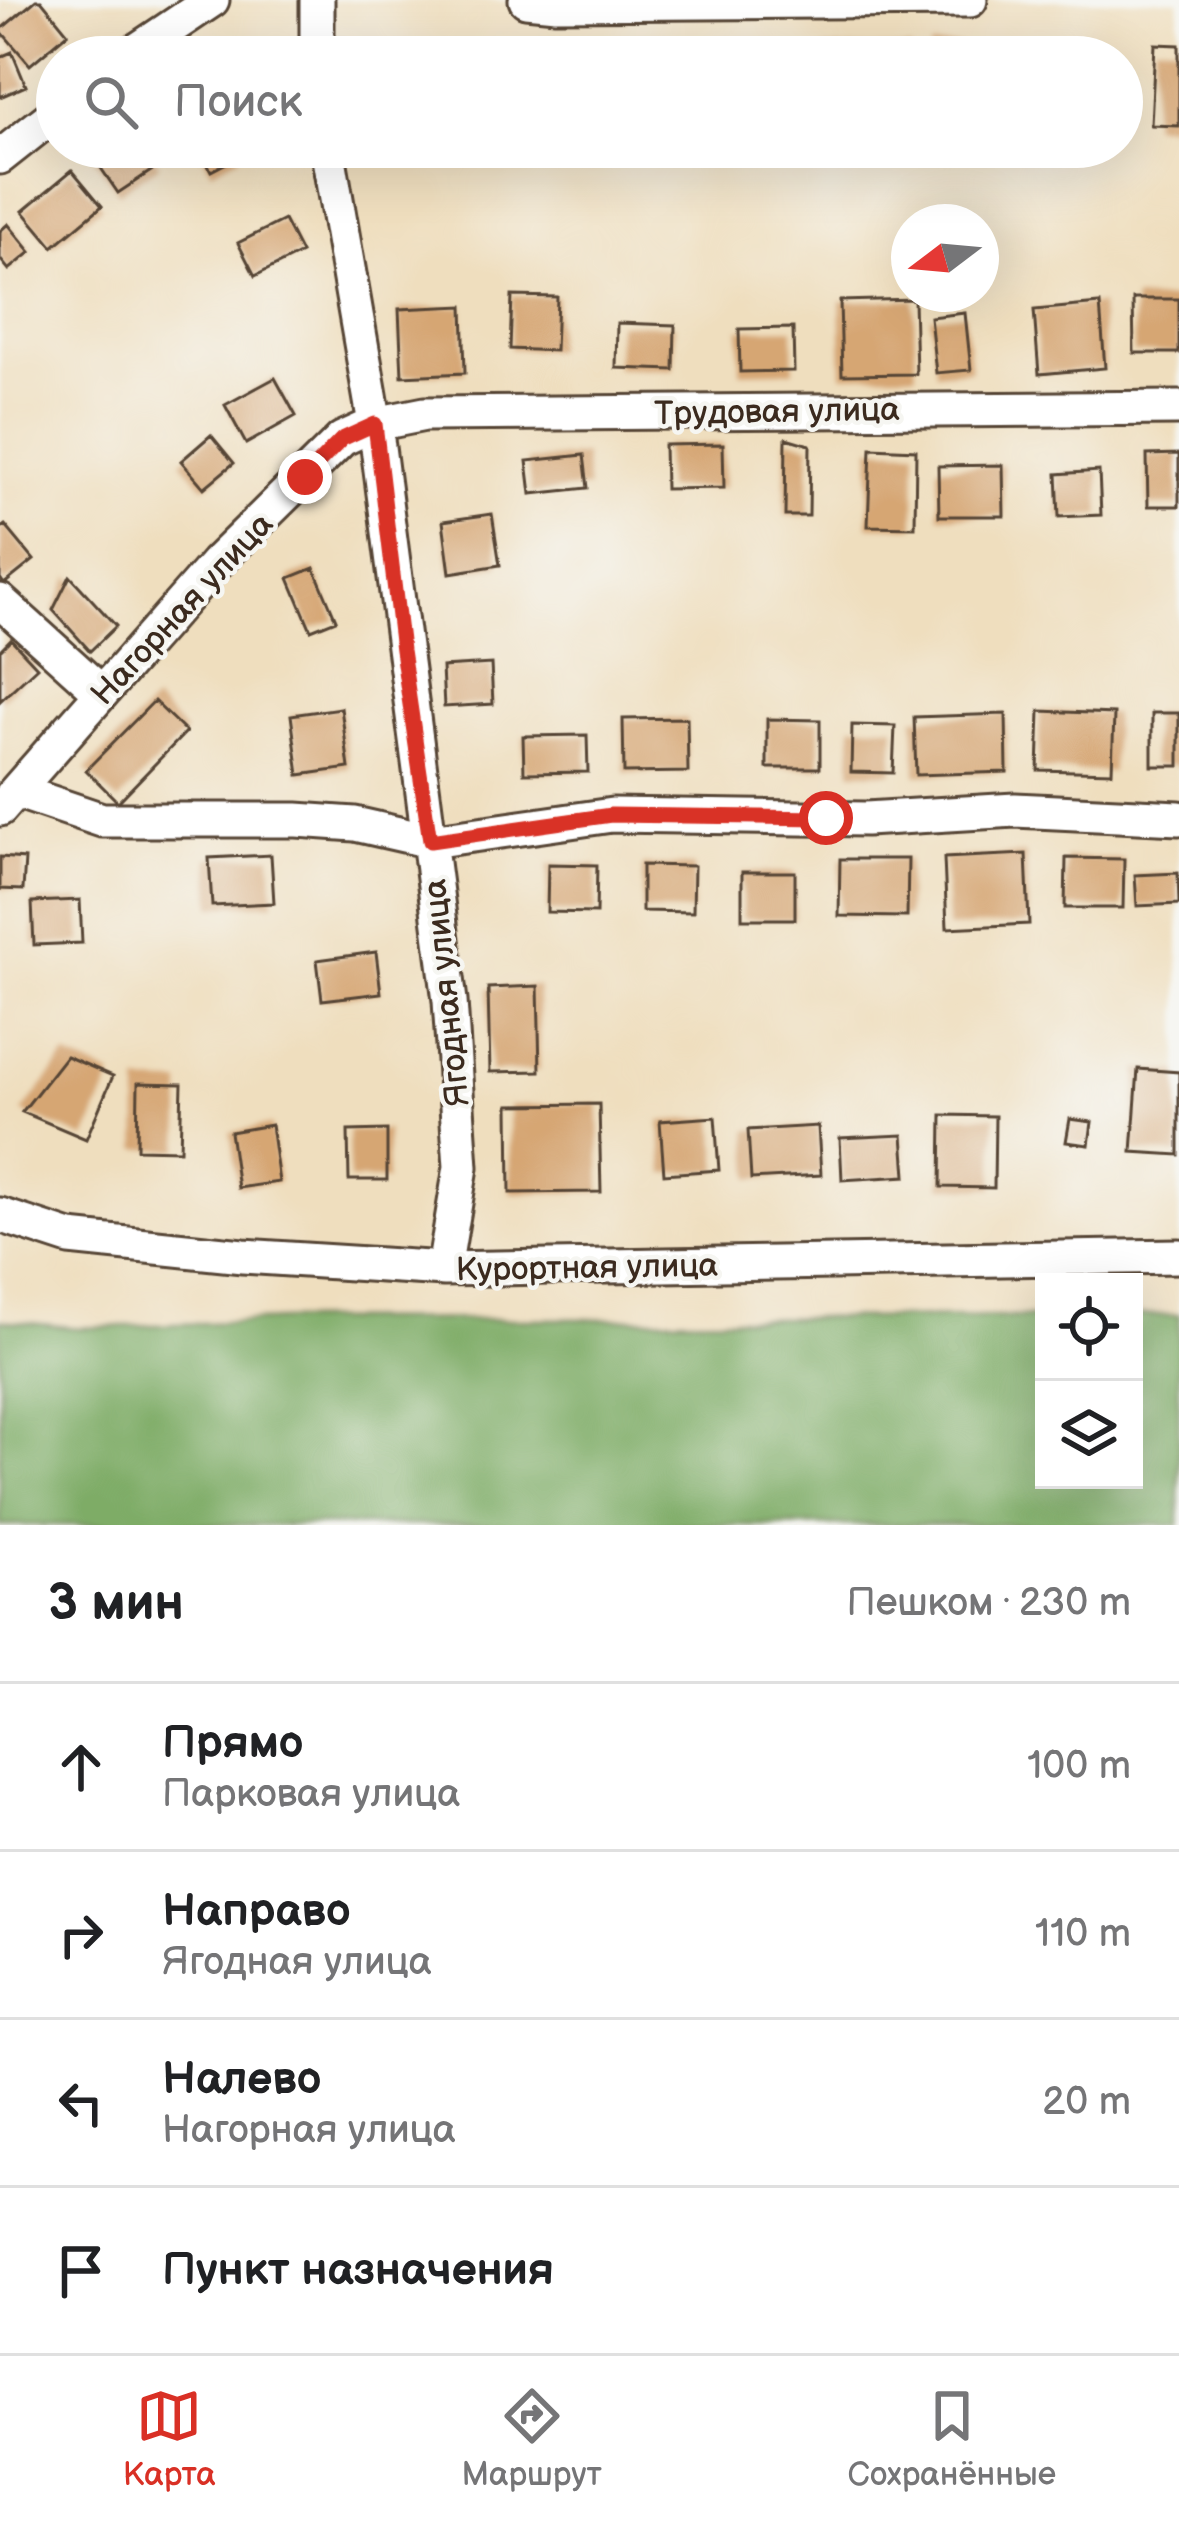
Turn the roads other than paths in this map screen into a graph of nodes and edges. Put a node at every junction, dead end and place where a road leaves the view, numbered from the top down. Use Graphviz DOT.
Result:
graph roads {
  1 [pos="212,0"];
  2 [pos="316,0"];
  3 [pos="526,0"];
  4 [pos="970,0"];
  5 [pos="158,36"];
  6 [pos="317,36"];
  7 [pos="36,129"];
  8 [pos="0,157"];
  9 [pos="331,168"];
  10 [pos="1179,408"];
  11 [pos="375,424"];
  12 [pos="0,601"];
  13 [pos="102,693"];
  14 [pos="8,800"];
  15 [pos="1179,818"];
  16 [pos="430,841"];
  17 [pos="0,1215"];
  18 [pos="1179,1256"];
  19 [pos="444,1269"];
  1 -- 5 [label="street"];
  2 -- 6 [label="street"];
  3 -- 4 [label="street"];
  7 -- 8 [label="street"];
  9 -- 11 [label="street, Ягодная улица"];
  10 -- 11 [label="street, Трудовая улица"];
  11 -- 13 [label="street, Нагорная улица"];
  11 -- 16 [label="street, Ягодная улица"];
  12 -- 13 [label="street"];
  13 -- 14 [label="street, Нагорная улица"];
  14 -- 16 [label="street"];
  15 -- 16 [label="street"];
  16 -- 19 [label="street, Ягодная улица"];
  17 -- 19 [label="street, Курортная улица"];
  18 -- 19 [label="street, Курортная улица"];
}
